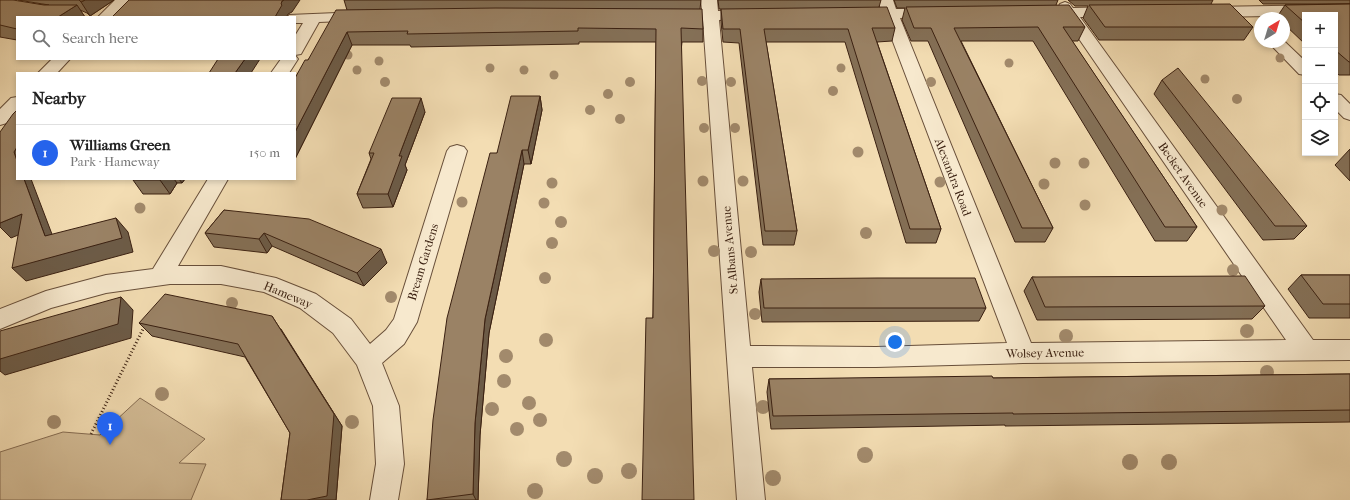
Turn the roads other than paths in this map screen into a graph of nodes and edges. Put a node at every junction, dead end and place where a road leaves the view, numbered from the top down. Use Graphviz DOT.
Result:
graph roads {
  1 [pos="124,0"];
  2 [pos="1233,0"];
  3 [pos="1064,6"];
  4 [pos="887,7"];
  5 [pos="710,8"];
  6 [pos="1350,10"];
  7 [pos="1244,11"];
  8 [pos="1130,12"];
  9 [pos="1191,12"];
  10 [pos="950,13"];
  11 [pos="1032,13"];
  12 [pos="845,14"];
  13 [pos="762,15"];
  14 [pos="107,16"];
  15 [pos="655,16"];
  16 [pos="374,17"];
  17 [pos="296,18"];
  18 [pos="314,18"];
  19 [pos="1254,21"];
  20 [pos="296,48"];
  21 [pos="1282,48"];
  22 [pos="61,60"];
  23 [pos="289,60"];
  24 [pos="1302,67"];
  25 [pos="48,72"];
  26 [pos="281,72"];
  27 [pos="1338,102"];
  28 [pos="16,103"];
  29 [pos="1350,114"];
  30 [pos="0,119"];
  31 [pos="457,151"];
  32 [pos="217,180"];
  33 [pos="161,275"];
  34 [pos="0,319"];
  35 [pos="1306,350"];
  36 [pos="1350,350"];
  37 [pos="1023,353"];
  38 [pos="739,356"];
  39 [pos="368,360"];
  40 [pos="384,500"];
  41 [pos="751,500"];
  1 -- 14 [label="street"];
  2 -- 7 [label="street"];
  3 -- 8 [label="street"];
  3 -- 11 [label="street"];
  3 -- 35 [label="street, Becket Avenue"];
  4 -- 10 [label="street"];
  4 -- 12 [label="street"];
  4 -- 37 [label="street, Alexandra Road"];
  5 -- 13 [label="street"];
  5 -- 15 [label="street"];
  5 -- 38 [label="street, St Albans Avenue"];
  6 -- 7 [label="street"];
  7 -- 9 [label="street"];
  7 -- 19 [label="street"];
  16 -- 18 [label="street"];
  17 -- 18 [label="street"];
  18 -- 20 [label="street"];
  21 -- 24 [label="street"];
  22 -- 25 [label="street"];
  23 -- 26 [label="street"];
  27 -- 29 [label="street"];
  28 -- 30 [label="street"];
  31 -- 39 [label="street, Bream Gardens"];
  32 -- 33 [label="street"];
  33 -- 34 [label="street, Hameway"];
  33 -- 39 [label="street, Hameway"];
  35 -- 36 [label="street, Wolsey Avenue"];
  35 -- 37 [label="street, Wolsey Avenue"];
  37 -- 38 [label="street, Wolsey Avenue"];
  38 -- 41 [label="street, St Albans Avenue"];
  39 -- 40 [label="street, Hameway"];
}
